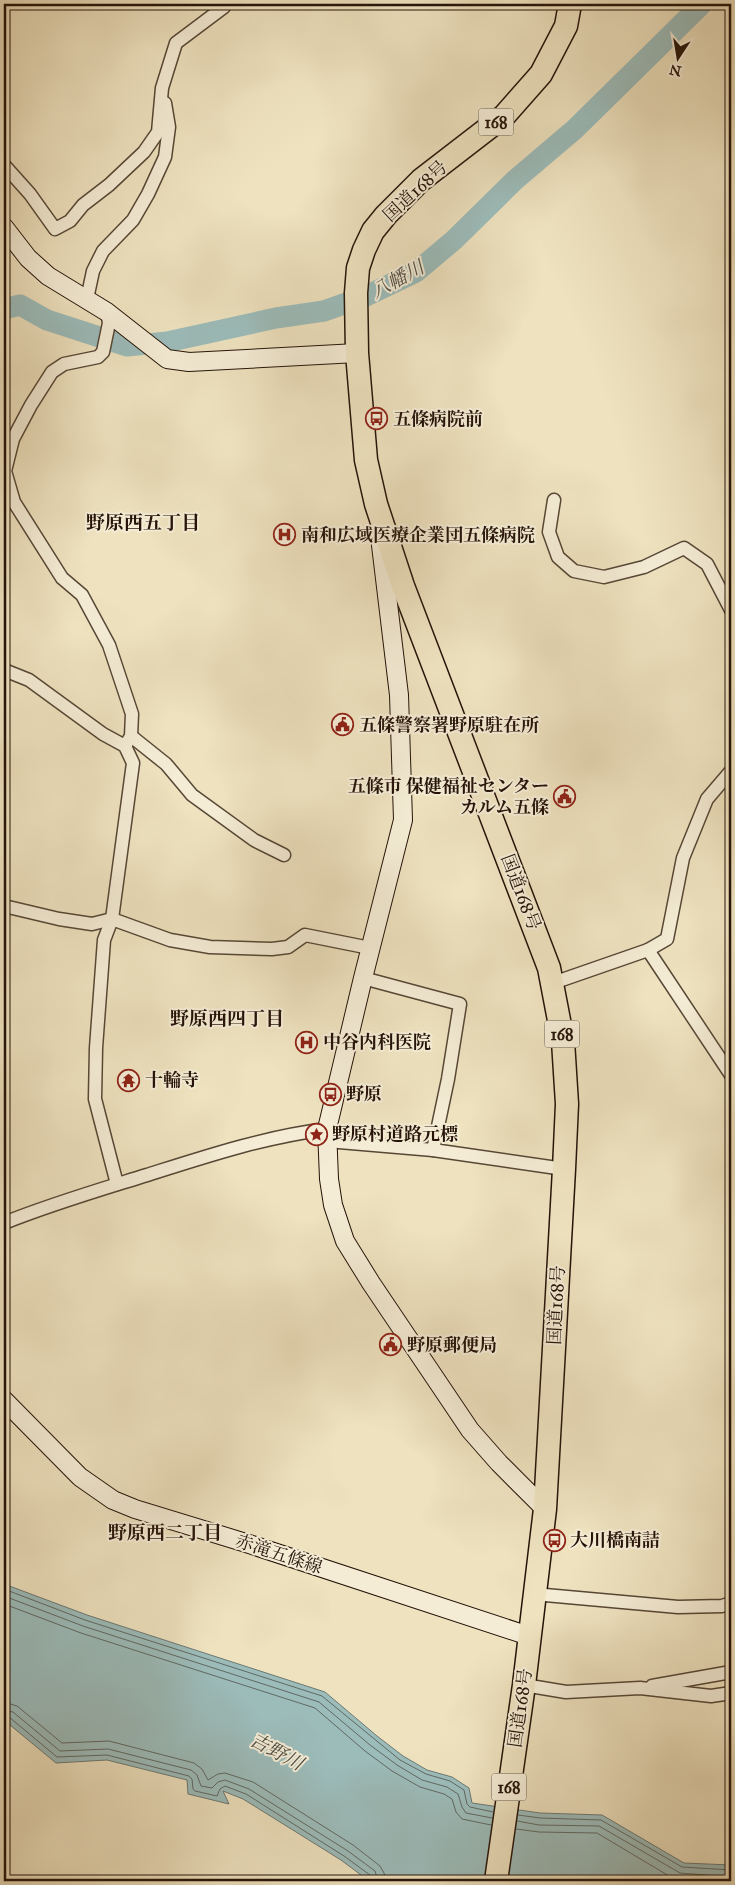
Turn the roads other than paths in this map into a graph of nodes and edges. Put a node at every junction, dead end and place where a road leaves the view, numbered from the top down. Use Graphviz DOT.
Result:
graph roads {
  1 [pos="226,4"];
  2 [pos="570,4"];
  3 [pos="162,88"];
  4 [pos="4,165"];
  5 [pos="4,227"];
  6 [pos="87,299"];
  7 [pos="113,321"];
  8 [pos="357,353"];
  9 [pos="554,500"];
  10 [pos="376,504"];
  11 [pos="731,610"];
  12 [pos="4,670"];
  13 [pos="128,741"];
  14 [pos="731,771"];
  15 [pos="284,855"];
  16 [pos="4,906"];
  17 [pos="112,919"];
  18 [pos="370,948"];
  19 [pos="648,950"];
  20 [pos="363,978"];
  21 [pos="553,983"];
  22 [pos="731,1075"];
  23 [pos="327,1135"];
  24 [pos="433,1150"];
  25 [pos="564,1169"];
  26 [pos="117,1184"];
  27 [pos="4,1223"];
  28 [pos="4,1400"];
  29 [pos="545,1509"];
  30 [pos="534,1594"];
  31 [pos="731,1603"];
  32 [pos="529,1636"];
  33 [pos="731,1672"];
  34 [pos="640,1688"];
  35 [pos="523,1689"];
  36 [pos="731,1693"];
  37 [pos="496,1881"];
  1 -- 3 [label="street"];
  2 -- 8 [label="highway, 国道168号 / 168"];
  3 -- 4 [label="street"];
  3 -- 6 [label="street"];
  5 -- 6 [label="street"];
  6 -- 7 [label="street"];
  7 -- 8 [label="street"];
  7 -- 13 [label="street"];
  8 -- 10 [label="highway, 国道168号 / 168"];
  9 -- 11 [label="street"];
  10 -- 18 [label="street"];
  10 -- 21 [label="highway, 国道168号 / 168"];
  12 -- 13 [label="street"];
  13 -- 15 [label="street"];
  13 -- 17 [label="street"];
  14 -- 19 [label="street"];
  16 -- 17 [label="street"];
  17 -- 18 [label="street"];
  17 -- 26 [label="street"];
  18 -- 20 [label="street"];
  19 -- 21 [label="street"];
  19 -- 22 [label="street"];
  20 -- 23 [label="street"];
  20 -- 24 [label="street"];
  21 -- 25 [label="highway, 国道168号 / 168"];
  23 -- 24 [label="street"];
  23 -- 26 [label="street"];
  23 -- 29 [label="street"];
  24 -- 25 [label="street"];
  25 -- 29 [label="highway, 国道168号 / 168"];
  26 -- 27 [label="street"];
  28 -- 32 [label="street, 赤滝五條線"];
  29 -- 30 [label="highway, 国道168号 / 168"];
  30 -- 31 [label="street"];
  30 -- 32 [label="highway, 国道168号 / 168"];
  32 -- 35 [label="highway, 国道168号 / 168"];
  33 -- 34 [label="street"];
  34 -- 35 [label="street"];
  34 -- 36 [label="street"];
  35 -- 37 [label="highway, 国道168号 / 168"];
}
